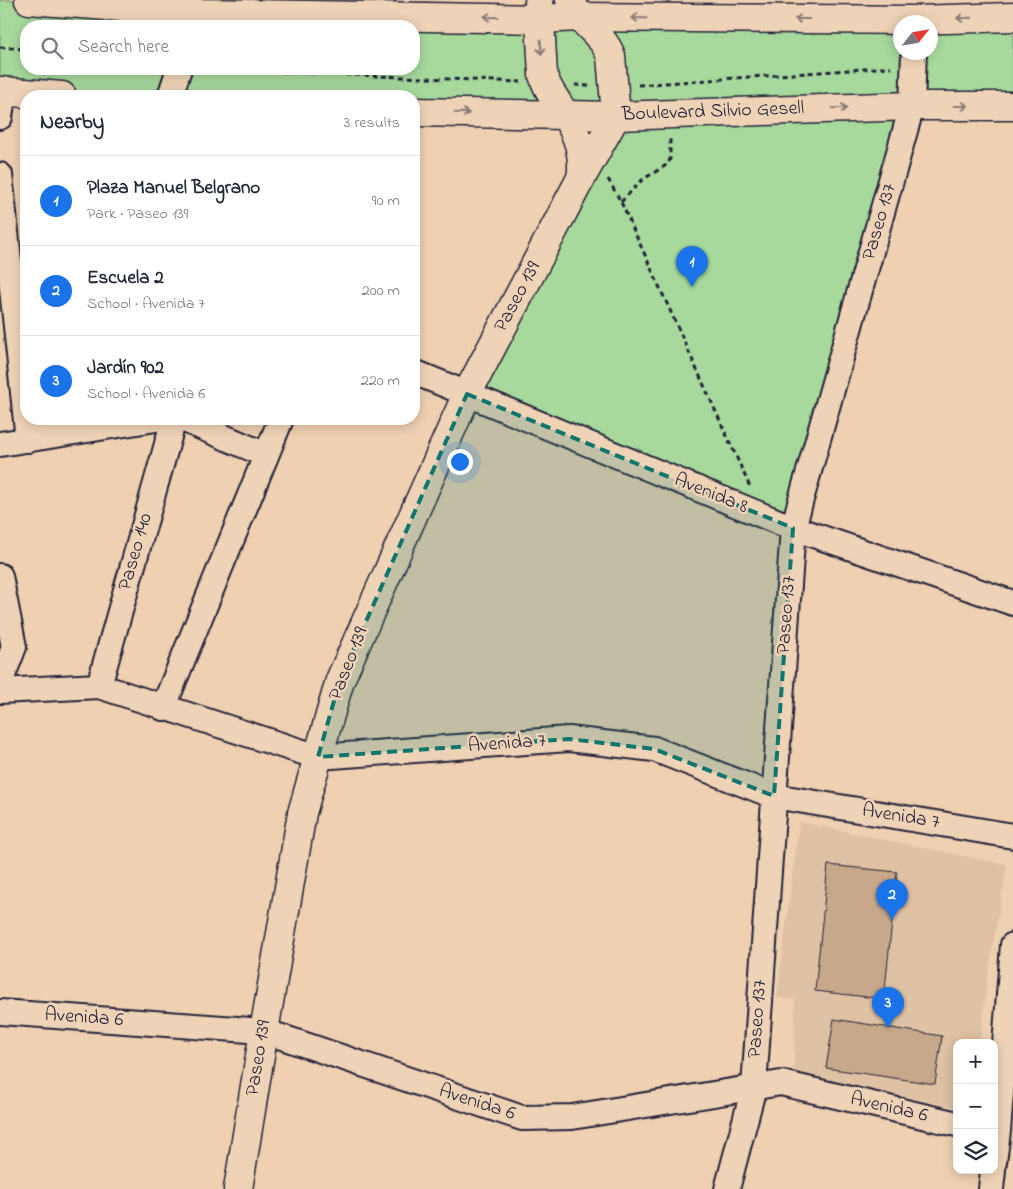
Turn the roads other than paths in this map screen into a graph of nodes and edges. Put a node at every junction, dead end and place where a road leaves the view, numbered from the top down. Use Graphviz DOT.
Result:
graph roads {
  1 [pos="29,0"];
  2 [pos="540,9"];
  3 [pos="574,9"];
  4 [pos="197,13"];
  5 [pos="1013,17"];
  6 [pos="893,20"];
  7 [pos="938,20"];
  8 [pos="915,64"];
  9 [pos="177,75"];
  10 [pos="172,90"];
  11 [pos="20,99"];
  12 [pos="1,100"];
  13 [pos="912,106"];
  14 [pos="1013,106"];
  15 [pos="420,112"];
  16 [pos="566,116"];
  17 [pos="616,116"];
  18 [pos="0,175"];
  19 [pos="580,180"];
  20 [pos="5,270"];
  21 [pos="420,374"];
  22 [pos="20,381"];
  23 [pos="467,394"];
  24 [pos="26,425"];
  25 [pos="119,425"];
  26 [pos="172,425"];
  27 [pos="196,425"];
  28 [pos="278,425"];
  29 [pos="28,440"];
  30 [pos="0,444"];
  31 [pos="266,455"];
  32 [pos="793,528"];
  33 [pos="0,576"];
  34 [pos="1013,603"];
  35 [pos="0,683"];
  36 [pos="99,686"];
  37 [pos="0,691"];
  38 [pos="163,708"];
  39 [pos="318,757"];
  40 [pos="774,796"];
  41 [pos="1013,836"];
  42 [pos="1013,945"];
  43 [pos="0,1012"];
  44 [pos="264,1031"];
  45 [pos="754,1087"];
  46 [pos="953,1123"];
  47 [pos="1002,1131"];
  48 [pos="998,1146"];
  49 [pos="992,1174"];
  50 [pos="238,1189"];
  51 [pos="728,1189"];
  52 [pos="990,1189"];
  1 -- 4 [label="main road"];
  2 -- 3 [label="main road"];
  2 -- 4 [label="main road, one-way"];
  2 -- 16 [label="main road, Paseo 139, one-way"];
  6 -- 3 [label="main road, one-way"];
  3 -- 17 [label="main road"];
  5 -- 7 [label="main road, one-way"];
  8 -- 13 [label="street, Paseo 137"];
  9 -- 10 [label="street"];
  11 -- 12 [label="main road"];
  13 -- 14 [label="main road, Boulevard Silvio Gesell, one-way"];
  17 -- 13 [label="main road, Boulevard Silvio Gesell, one-way"];
  13 -- 32 [label="street, Paseo 137"];
  15 -- 16 [label="main road, Boulevard Silvio Gesell, one-way"];
  16 -- 17 [label="main road, Boulevard Silvio Gesell"];
  16 -- 19 [label="main road, Paseo 139"];
  17 -- 19 [label="main road, Paseo 139"];
  18 -- 20 [label="street"];
  19 -- 23 [label="main road, Paseo 139"];
  20 -- 22 [label="street"];
  21 -- 23 [label="street, Avenida 8"];
  23 -- 32 [label="street, Avenida 8"];
  23 -- 39 [label="main road, Paseo 139"];
  24 -- 29 [label="street"];
  25 -- 29 [label="street"];
  26 -- 36 [label="street, Paseo 140"];
  27 -- 31 [label="street"];
  28 -- 31 [label="street"];
  29 -- 30 [label="street"];
  31 -- 38 [label="street"];
  32 -- 34 [label="street, Avenida 8"];
  32 -- 40 [label="street, Paseo 137"];
  33 -- 35 [label="street"];
  36 -- 37 [label="street, Avenida 7"];
  36 -- 38 [label="street, Avenida 7"];
  38 -- 39 [label="street, Avenida 7"];
  39 -- 40 [label="street, Avenida 7"];
  39 -- 44 [label="main road, Paseo 139"];
  40 -- 41 [label="street, Avenida 7"];
  40 -- 45 [label="street, Paseo 137"];
  42 -- 47 [label="street"];
  43 -- 44 [label="street, Avenida 6"];
  44 -- 45 [label="street, Avenida 6"];
  44 -- 50 [label="main road, Paseo 139"];
  45 -- 46 [label="street, Avenida 6"];
  45 -- 51 [label="street, Paseo 137"];
  47 -- 48 [label="street"];
  49 -- 52 [label="street"];
}
